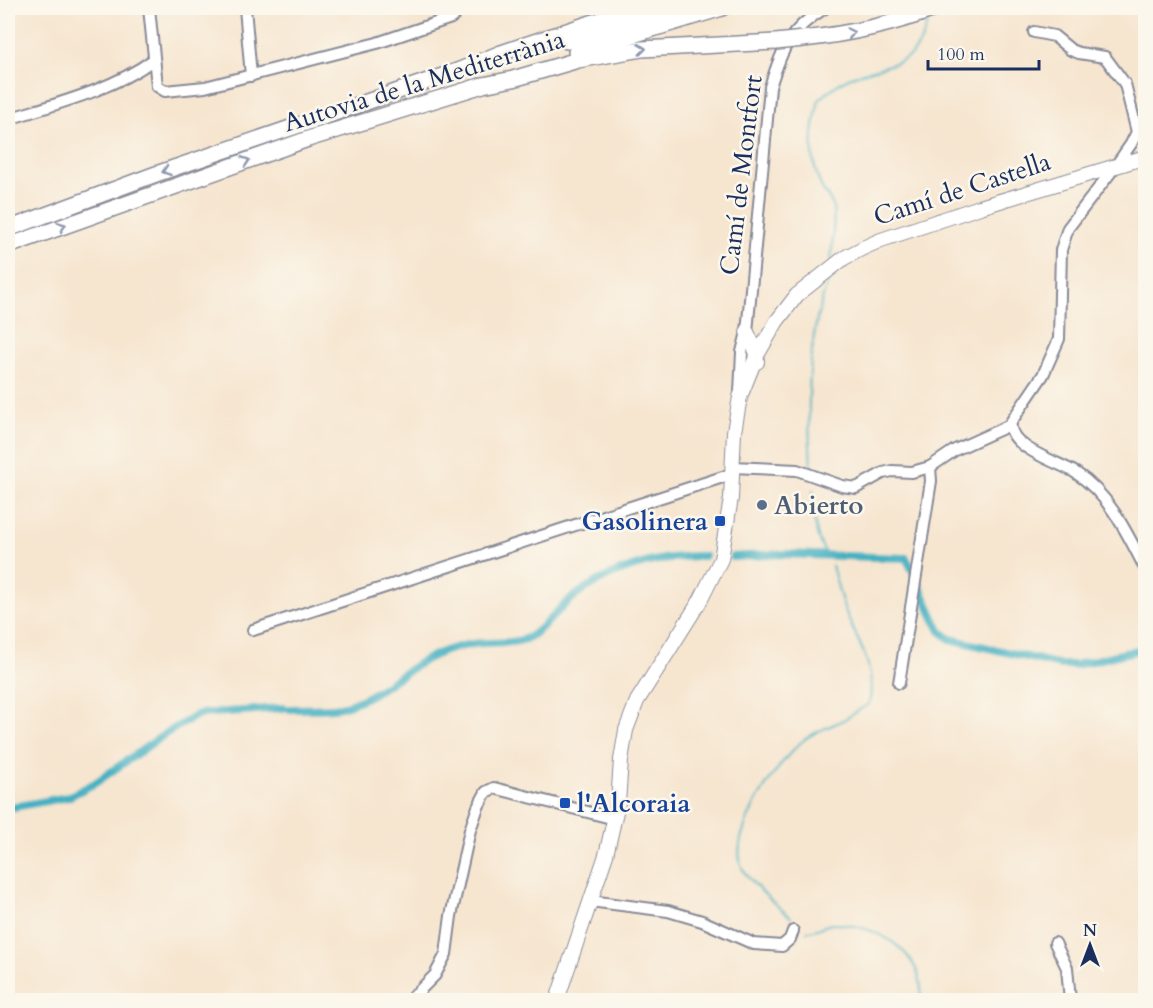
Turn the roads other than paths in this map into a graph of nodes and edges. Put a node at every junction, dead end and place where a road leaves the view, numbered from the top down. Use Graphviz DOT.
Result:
graph roads {
  1 [pos="149,8"];
  2 [pos="245,8"];
  3 [pos="636,8"];
  4 [pos="679,8"];
  5 [pos="722,8"];
  6 [pos="825,8"];
  7 [pos="938,8"];
  8 [pos="451,11"];
  9 [pos="1034,32"];
  10 [pos="153,60"];
  11 [pos="460,70"];
  12 [pos="251,76"];
  13 [pos="483,84"];
  14 [pos="8,119"];
  15 [pos="1141,132"];
  16 [pos="1146,156"];
  17 [pos="1117,164"];
  18 [pos="8,229"];
  19 [pos="8,246"];
  20 [pos="805,290"];
  21 [pos="782,324"];
  22 [pos="747,332"];
  23 [pos="766,338"];
  24 [pos="742,352"];
  25 [pos="756,357"];
  26 [pos="743,400"];
  27 [pos="1010,425"];
  28 [pos="733,465"];
  29 [pos="930,467"];
  30 [pos="1146,570"];
  31 [pos="254,630"];
  32 [pos="899,683"];
  33 [pos="615,819"];
  34 [pos="590,901"];
  35 [pos="793,931"];
  36 [pos="1055,943"];
  37 [pos="410,1000"];
  38 [pos="557,1000"];
  39 [pos="1070,1000"];
  1 -- 10 [label="street"];
  2 -- 12 [label="street"];
  3 -- 11 [label="highway, Autovia de la Mediterrània"];
  4 -- 11 [label="highway"];
  5 -- 13 [label="highway"];
  6 -- 22 [label="street, Camí de Montfort"];
  13 -- 7 [label="highway, Autovia de la Mediterrània, one-way, bridge"];
  8 -- 12 [label="street"];
  9 -- 15 [label="street"];
  10 -- 12 [label="street"];
  10 -- 14 [label="street"];
  11 -- 18 [label="highway, Autovia de la Mediterrània, one-way"];
  19 -- 13 [label="highway, Autovia de la Mediterrània, one-way"];
  15 -- 17 [label="street"];
  16 -- 17 [label="main road, Camí de Castella"];
  17 -- 20 [label="main road, Camí de Castella"];
  17 -- 27 [label="street"];
  20 -- 21 [label="main road, Camí de Castella"];
  20 -- 23 [label="main road, Camí de Castella"];
  21 -- 25 [label="main road"];
  21 -- 26 [label="main road, Camí de Castella"];
  22 -- 23 [label="street"];
  22 -- 24 [label="street, Camí de Montfort"];
  22 -- 25 [label="main road"];
  23 -- 25 [label="main road, Camí de Castella"];
  24 -- 25 [label="main road"];
  24 -- 26 [label="street, Camí de Montfort"];
  25 -- 26 [label="main road, Camí de Castella"];
  26 -- 28 [label="main road, Camí de Castella"];
  27 -- 29 [label="street"];
  27 -- 30 [label="street"];
  28 -- 29 [label="street"];
  28 -- 31 [label="street"];
  28 -- 33 [label="main road, Camí de Castella"];
  29 -- 32 [label="street"];
  33 -- 34 [label="main road, Camí de Castella"];
  33 -- 37 [label="street"];
  34 -- 35 [label="street"];
  34 -- 38 [label="main road, Camí de Castella"];
  36 -- 39 [label="street"];
}
